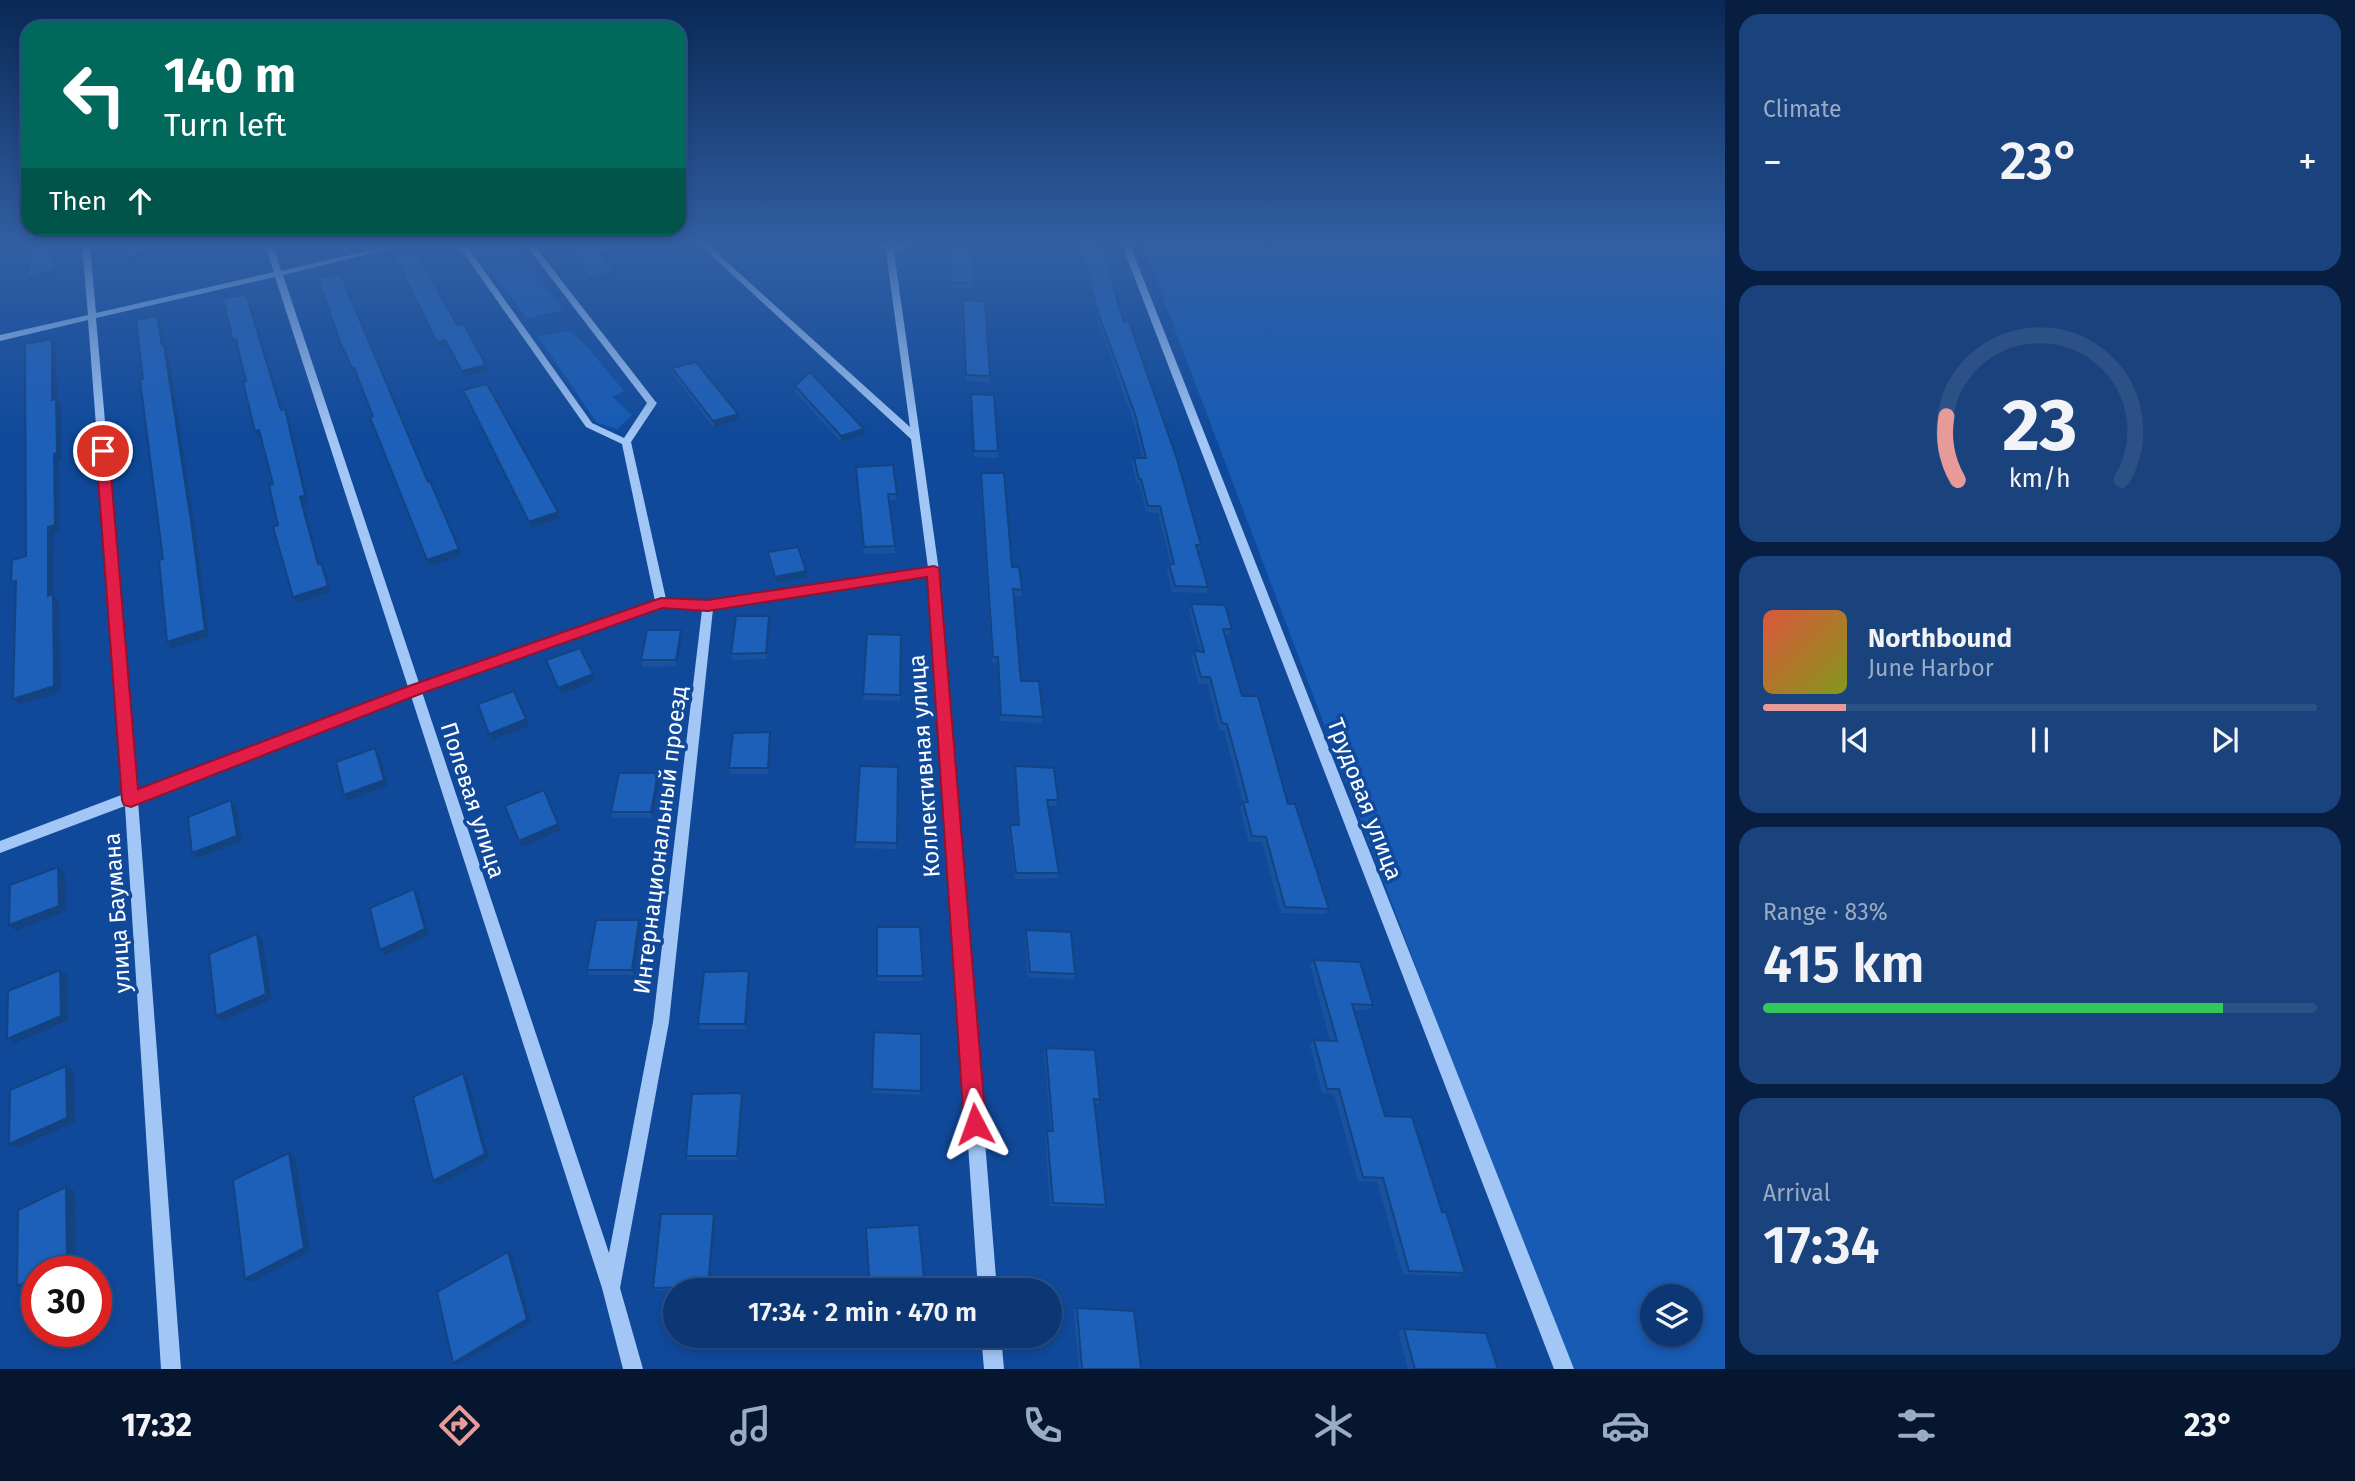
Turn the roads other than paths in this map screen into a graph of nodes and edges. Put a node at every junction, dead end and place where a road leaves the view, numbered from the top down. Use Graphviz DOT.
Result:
graph roads {
  1 [pos="91,309"];
  2 [pos="127,309"];
  3 [pos="291,309"];
  4 [pos="507,309"];
  5 [pos="579,309"];
  6 [pos="774,309"];
  7 [pos="896,309"];
  8 [pos="1151,309"];
  9 [pos="92,317"];
  10 [pos="0,338"];
  11 [pos="917,439"];
  12 [pos="626,442"];
  13 [pos="934,571"];
  14 [pos="661,603"];
  15 [pos="708,606"];
  16 [pos="414,690"];
  17 [pos="131,800"];
  18 [pos="0,847"];
  19 [pos="987,1278"];
  20 [pos="611,1288"];
  21 [pos="992,1348"];
  22 [pos="171,1369"];
  23 [pos="633,1369"];
  24 [pos="994,1369"];
  25 [pos="1564,1369"];
  1 -- 9 [label="street, улица Баумана"];
  2 -- 9 [label="street"];
  3 -- 16 [label="street, Полевая улица"];
  4 -- 12 [label="street"];
  5 -- 12 [label="street"];
  6 -- 11 [label="street"];
  7 -- 11 [label="street, Коллективная улица"];
  8 -- 25 [label="street, Трудовая улица"];
  9 -- 10 [label="street"];
  9 -- 17 [label="street, улица Баумана"];
  11 -- 13 [label="street, Коллективная улица"];
  12 -- 14 [label="street"];
  13 -- 15 [label="street"];
  13 -- 19 [label="street, Коллективная улица"];
  14 -- 15 [label="street"];
  14 -- 16 [label="street"];
  15 -- 20 [label="street, Интернациональный проезд"];
  16 -- 17 [label="street"];
  16 -- 20 [label="street, Полевая улица"];
  17 -- 18 [label="street"];
  17 -- 22 [label="street, улица Баумана"];
  20 -- 23 [label="street, Полевая улица"];
  21 -- 24 [label="street"];
}
